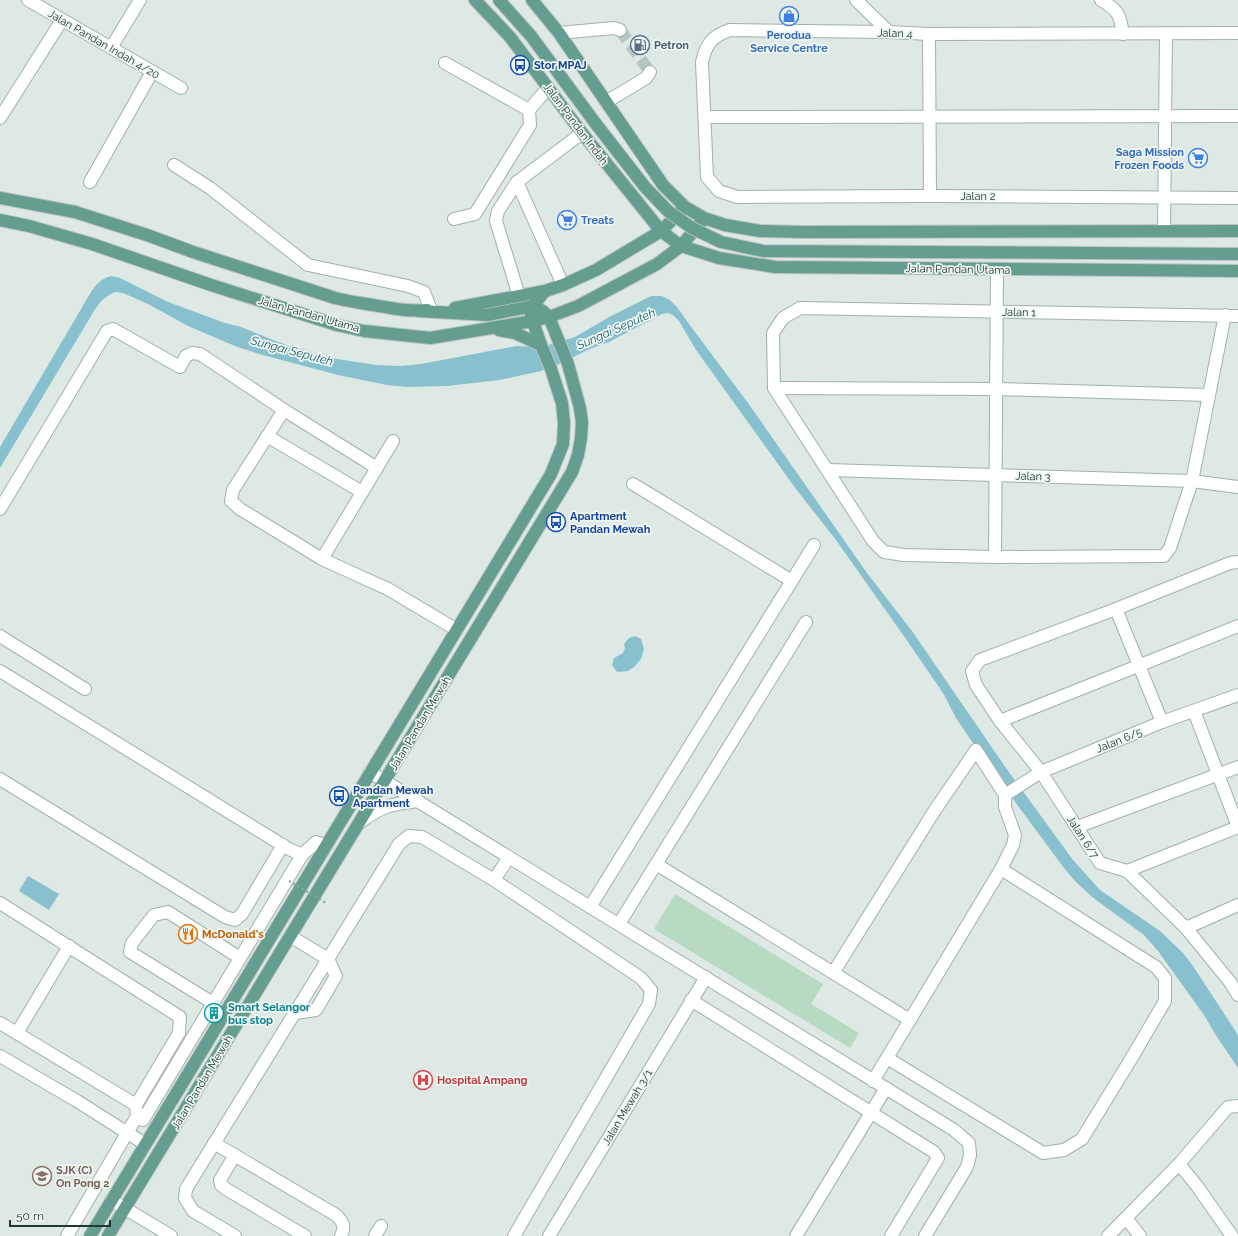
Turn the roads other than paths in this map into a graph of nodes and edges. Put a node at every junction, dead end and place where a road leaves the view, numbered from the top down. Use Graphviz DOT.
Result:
graph roads {
  1 [pos="28,0"];
  2 [pos="140,0"];
  3 [pos="475,0"];
  4 [pos="499,0"];
  5 [pos="532,0"];
  6 [pos="856,0"];
  7 [pos="1101,0"];
  8 [pos="62,20"];
  9 [pos="620,30"];
  10 [pos="889,32"];
  11 [pos="559,33"];
  12 [pos="1238,33"];
  13 [pos="929,34"];
  14 [pos="1123,34"];
  15 [pos="1166,34"];
  16 [pos="111,48"];
  17 [pos="445,62"];
  18 [pos="152,72"];
  19 [pos="650,72"];
  20 [pos="181,88"];
  21 [pos="548,88"];
  22 [pos="606,102"];
  23 [pos="529,110"];
  24 [pos="705,116"];
  25 [pos="930,116"];
  26 [pos="1165,116"];
  27 [pos="1238,116"];
  28 [pos="0,118"];
  29 [pos="582,133"];
  30 [pos="174,165"];
  31 [pos="654,172"];
  32 [pos="90,182"];
  33 [pos="517,182"];
  34 [pos="719,191"];
  35 [pos="628,192"];
  36 [pos="930,196"];
  37 [pos="1164,197"];
  38 [pos="0,198"];
  39 [pos="1238,198"];
  40 [pos="685,207"];
  41 [pos="704,218"];
  42 [pos="454,219"];
  43 [pos="0,220"];
  44 [pos="661,231"];
  45 [pos="760,231"];
  46 [pos="1164,231"];
  47 [pos="1238,231"];
  48 [pos="681,246"];
  49 [pos="1238,254"];
  50 [pos="756,265"];
  51 [pos="997,269"];
  52 [pos="1238,271"];
  53 [pos="563,285"];
  54 [pos="545,291"];
  55 [pos="519,296"];
  56 [pos="534,306"];
  57 [pos="578,306"];
  58 [pos="425,311"];
  59 [pos="997,312"];
  60 [pos="1225,315"];
  61 [pos="1238,316"];
  62 [pos="549,317"];
  63 [pos="533,321"];
  64 [pos="494,328"];
  65 [pos="558,338"];
  66 [pos="541,344"];
  67 [pos="774,388"];
  68 [pos="996,390"];
  69 [pos="1208,395"];
  70 [pos="284,410"];
  71 [pos="268,436"];
  72 [pos="393,441"];
  73 [pos="377,468"];
  74 [pos="828,470"];
  75 [pos="996,475"];
  76 [pos="1192,481"];
  77 [pos="633,484"];
  78 [pos="1238,487"];
  79 [pos="362,492"];
  80 [pos="0,509"];
  81 [pos="814,545"];
  82 [pos="995,557"];
  83 [pos="322,559"];
  84 [pos="1238,562"];
  85 [pos="792,581"];
  86 [pos="1116,609"];
  87 [pos="806,622"];
  88 [pos="1238,626"];
  89 [pos="455,633"];
  90 [pos="0,636"];
  91 [pos="1139,666"];
  92 [pos="0,671"];
  93 [pos="85,689"];
  94 [pos="1238,694"];
  95 [pos="1194,711"];
  96 [pos="1000,721"];
  97 [pos="1162,722"];
  98 [pos="1238,767"];
  99 [pos="370,772"];
  100 [pos="1041,772"];
  101 [pos="1218,774"];
  102 [pos="0,779"];
  103 [pos="384,781"];
  104 [pos="1005,795"];
  105 [pos="418,801"];
  106 [pos="359,823"];
  107 [pos="1077,827"];
  108 [pos="1238,827"];
  109 [pos="283,845"];
  110 [pos="326,846"];
  111 [pos="302,855"];
  112 [pos="509,857"];
  113 [pos="656,864"];
  114 [pos="1001,869"];
  115 [pos="1127,871"];
  116 [pos="494,880"];
  117 [pos="0,903"];
  118 [pos="1238,905"];
  119 [pos="590,907"];
  120 [pos="260,924"];
  121 [pos="619,924"];
  122 [pos="1186,928"];
  123 [pos="273,933"];
  124 [pos="290,936"];
  125 [pos="69,946"];
  126 [pos="240,958"];
  127 [pos="328,959"];
  128 [pos="833,974"];
  129 [pos="706,977"];
  130 [pos="1234,980"];
  131 [pos="1238,995"];
  132 [pos="691,1000"];
  133 [pos="213,1003"];
  134 [pos="910,1020"];
  135 [pos="0,1024"];
  136 [pos="17,1033"];
  137 [pos="0,1056"];
  138 [pos="887,1058"];
  139 [pos="873,1081"];
  140 [pos="886,1088"];
  141 [pos="1238,1106"];
  142 [pos="871,1113"];
  143 [pos="139,1114"];
  144 [pos="155,1128"];
  145 [pos="128,1132"];
  146 [pos="214,1143"];
  147 [pos="145,1144"];
  148 [pos="235,1155"];
  149 [pos="1179,1164"];
  150 [pos="111,1200"];
  151 [pos="125,1208"];
  152 [pos="1126,1218"];
  153 [pos="67,1236"];
  154 [pos="90,1236"];
  155 [pos="108,1236"];
  156 [pos="171,1236"];
  157 [pos="235,1236"];
  158 [pos="305,1236"];
  159 [pos="341,1236"];
  160 [pos="514,1236"];
  161 [pos="549,1236"];
  162 [pos="796,1236"];
  163 [pos="891,1236"];
  164 [pos="924,1236"];
  165 [pos="1108,1236"];
  166 [pos="1140,1236"];
  167 [pos="1232,1236"];
  1 -- 8 [label="street, Jalan Pandan Indah 4/20"];
  2 -- 16 [label="street"];
  3 -- 21 [label="main road, Jalan Pandan Indah"];
  4 -- 49 [label="main road, bridge"];
  5 -- 11 [label="main road"];
  6 -- 10 [label="street"];
  7 -- 14 [label="street"];
  8 -- 16 [label="street, Jalan Pandan Indah 4/20"];
  8 -- 28 [label="street"];
  9 -- 11 [label="street"];
  10 -- 13 [label="street, Jalan 4"];
  10 -- 24 [label="street, Jalan 4"];
  11 -- 22 [label="main road"];
  12 -- 15 [label="street, Jalan 4"];
  13 -- 14 [label="street, Jalan 4"];
  13 -- 25 [label="street"];
  14 -- 15 [label="street, Jalan 4"];
  15 -- 26 [label="street"];
  16 -- 18 [label="street, Jalan Pandan Indah 4/20"];
  17 -- 23 [label="street"];
  18 -- 20 [label="street, Jalan Pandan Indah 4/20"];
  18 -- 32 [label="street"];
  19 -- 22 [label="street"];
  21 -- 23 [label="street"];
  21 -- 29 [label="main road, Jalan Pandan Indah"];
  22 -- 31 [label="main road"];
  23 -- 42 [label="street"];
  24 -- 25 [label="street"];
  24 -- 34 [label="street, Jalan 4"];
  25 -- 26 [label="street"];
  25 -- 36 [label="street"];
  26 -- 27 [label="street"];
  26 -- 37 [label="street"];
  29 -- 33 [label="street"];
  29 -- 35 [label="main road, Jalan Pandan Indah"];
  30 -- 58 [label="street"];
  31 -- 35 [label="main road"];
  31 -- 40 [label="main road"];
  33 -- 53 [label="street"];
  33 -- 55 [label="street"];
  34 -- 36 [label="street, Jalan 2"];
  35 -- 44 [label="main road, Jalan Pandan Indah"];
  36 -- 37 [label="street, Jalan 2"];
  37 -- 39 [label="street, Jalan 2"];
  37 -- 46 [label="street"];
  38 -- 58 [label="main road, Jalan Pandan Utama"];
  40 -- 41 [label="main road"];
  40 -- 44 [label="main road, Jalan Pandan Utama"];
  41 -- 45 [label="main road"];
  41 -- 48 [label="main road, Jalan Pandan Utama"];
  43 -- 64 [label="main road, Jalan Pandan Utama"];
  44 -- 48 [label="main road, Jalan Pandan Utama"];
  44 -- 53 [label="main road, Jalan Pandan Utama"];
  45 -- 46 [label="main road"];
  45 -- 50 [label="main road"];
  46 -- 47 [label="main road"];
  48 -- 50 [label="main road, Jalan Pandan Utama"];
  48 -- 57 [label="main road, Jalan Pandan Utama"];
  50 -- 51 [label="main road, Jalan Pandan Utama"];
  51 -- 52 [label="main road, Jalan Pandan Utama"];
  51 -- 59 [label="street"];
  53 -- 54 [label="main road, Jalan Pandan Utama"];
  54 -- 55 [label="main road, Jalan Pandan Utama"];
  54 -- 56 [label="main road"];
  55 -- 58 [label="main road, Jalan Pandan Utama"];
  56 -- 58 [label="main road"];
  56 -- 62 [label="main road"];
  56 -- 63 [label="main road"];
  57 -- 62 [label="main road, Jalan Pandan Utama"];
  57 -- 65 [label="main road"];
  59 -- 60 [label="street, Jalan 1"];
  59 -- 67 [label="street, Jalan 1"];
  59 -- 68 [label="street"];
  60 -- 61 [label="street, Jalan 1"];
  60 -- 69 [label="street"];
  62 -- 63 [label="main road, Jalan Pandan Utama"];
  62 -- 65 [label="main road, Jalan Pandan Mewah"];
  63 -- 64 [label="main road, Jalan Pandan Utama"];
  63 -- 66 [label="main road, Jalan Pandan Mewah"];
  64 -- 66 [label="main road"];
  65 -- 103 [label="main road, Jalan Pandan Mewah"];
  66 -- 89 [label="main road, Jalan Pandan Mewah"];
  67 -- 68 [label="street"];
  67 -- 74 [label="street"];
  68 -- 69 [label="street"];
  68 -- 75 [label="street"];
  69 -- 76 [label="street"];
  70 -- 71 [label="street"];
  70 -- 73 [label="street"];
  70 -- 80 [label="street"];
  71 -- 79 [label="street"];
  71 -- 83 [label="street"];
  72 -- 73 [label="street"];
  73 -- 79 [label="street"];
  74 -- 75 [label="street, Jalan 3"];
  74 -- 82 [label="street"];
  75 -- 76 [label="street, Jalan 3"];
  75 -- 82 [label="street"];
  76 -- 78 [label="street, Jalan 3"];
  76 -- 82 [label="street"];
  77 -- 85 [label="street"];
  79 -- 83 [label="street"];
  81 -- 85 [label="street"];
  83 -- 89 [label="street"];
  84 -- 86 [label="street"];
  85 -- 119 [label="street"];
  86 -- 91 [label="street"];
  86 -- 96 [label="street, Jalan 6/7"];
  87 -- 113 [label="street"];
  88 -- 91 [label="street"];
  89 -- 99 [label="main road, Jalan Pandan Mewah"];
  90 -- 93 [label="street"];
  91 -- 96 [label="street"];
  91 -- 97 [label="street"];
  92 -- 109 [label="street"];
  94 -- 95 [label="street, Jalan 6/5"];
  95 -- 97 [label="street, Jalan 6/5"];
  95 -- 101 [label="street"];
  96 -- 100 [label="street, Jalan 6/7"];
  97 -- 100 [label="street, Jalan 6/5"];
  98 -- 101 [label="street"];
  99 -- 103 [label="street"];
  99 -- 110 [label="main road, Jalan Pandan Mewah"];
  100 -- 104 [label="street, Jalan 6/5"];
  100 -- 107 [label="street, Jalan 6/7"];
  101 -- 107 [label="street"];
  101 -- 108 [label="street"];
  102 -- 109 [label="street"];
  103 -- 105 [label="street"];
  103 -- 106 [label="main road, Jalan Pandan Mewah"];
  104 -- 114 [label="street"];
  104 -- 128 [label="street"];
  105 -- 106 [label="street"];
  105 -- 112 [label="street"];
  106 -- 124 [label="main road, Jalan Pandan Mewah"];
  107 -- 115 [label="street, Jalan 6/7"];
  108 -- 115 [label="street"];
  109 -- 111 [label="street"];
  110 -- 111 [label="street"];
  110 -- 123 [label="main road, Jalan Pandan Mewah"];
  111 -- 120 [label="street"];
  112 -- 116 [label="street"];
  112 -- 119 [label="street"];
  113 -- 121 [label="street"];
  113 -- 128 [label="street"];
  114 -- 134 [label="street"];
  114 -- 138 [label="street"];
  115 -- 122 [label="street, Jalan 6/7"];
  116 -- 127 [label="street"];
  116 -- 160 [label="street"];
  117 -- 125 [label="street"];
  118 -- 122 [label="street"];
  119 -- 121 [label="street"];
  120 -- 123 [label="street"];
  120 -- 126 [label="street"];
  121 -- 129 [label="street"];
  122 -- 130 [label="street, Jalan 6/7"];
  123 -- 144 [label="main road, Jalan Pandan Mewah"];
  124 -- 127 [label="street"];
  124 -- 151 [label="main road, Jalan Pandan Mewah"];
  125 -- 136 [label="street"];
  125 -- 143 [label="street"];
  126 -- 133 [label="street"];
  126 -- 133 [label="street"];
  127 -- 146 [label="street"];
  128 -- 134 [label="street"];
  129 -- 132 [label="street, Jalan Mewah 3/1"];
  129 -- 139 [label="street"];
  130 -- 131 [label="street, Jalan 6/7"];
  132 -- 142 [label="street"];
  132 -- 161 [label="street, Jalan Mewah 3/1"];
  133 -- 143 [label="street"];
  134 -- 138 [label="street"];
  135 -- 136 [label="street"];
  136 -- 143 [label="street"];
  137 -- 145 [label="street"];
  138 -- 139 [label="street"];
  139 -- 140 [label="street"];
  140 -- 142 [label="street"];
  140 -- 164 [label="street"];
  141 -- 149 [label="street"];
  142 -- 162 [label="street"];
  142 -- 163 [label="street"];
  143 -- 144 [label="street"];
  143 -- 145 [label="street"];
  144 -- 147 [label="main road, Jalan Pandan Mewah"];
  145 -- 147 [label="street"];
  145 -- 153 [label="street"];
  146 -- 148 [label="street"];
  146 -- 157 [label="street"];
  147 -- 150 [label="main road, Jalan Pandan Mewah"];
  148 -- 158 [label="street"];
  148 -- 159 [label="street"];
  149 -- 152 [label="street"];
  149 -- 167 [label="street"];
  150 -- 151 [label="street"];
  150 -- 154 [label="main road, Jalan Pandan Mewah"];
  151 -- 155 [label="main road, Jalan Pandan Mewah"];
  151 -- 156 [label="street"];
  152 -- 165 [label="street"];
  152 -- 166 [label="street"];
}
